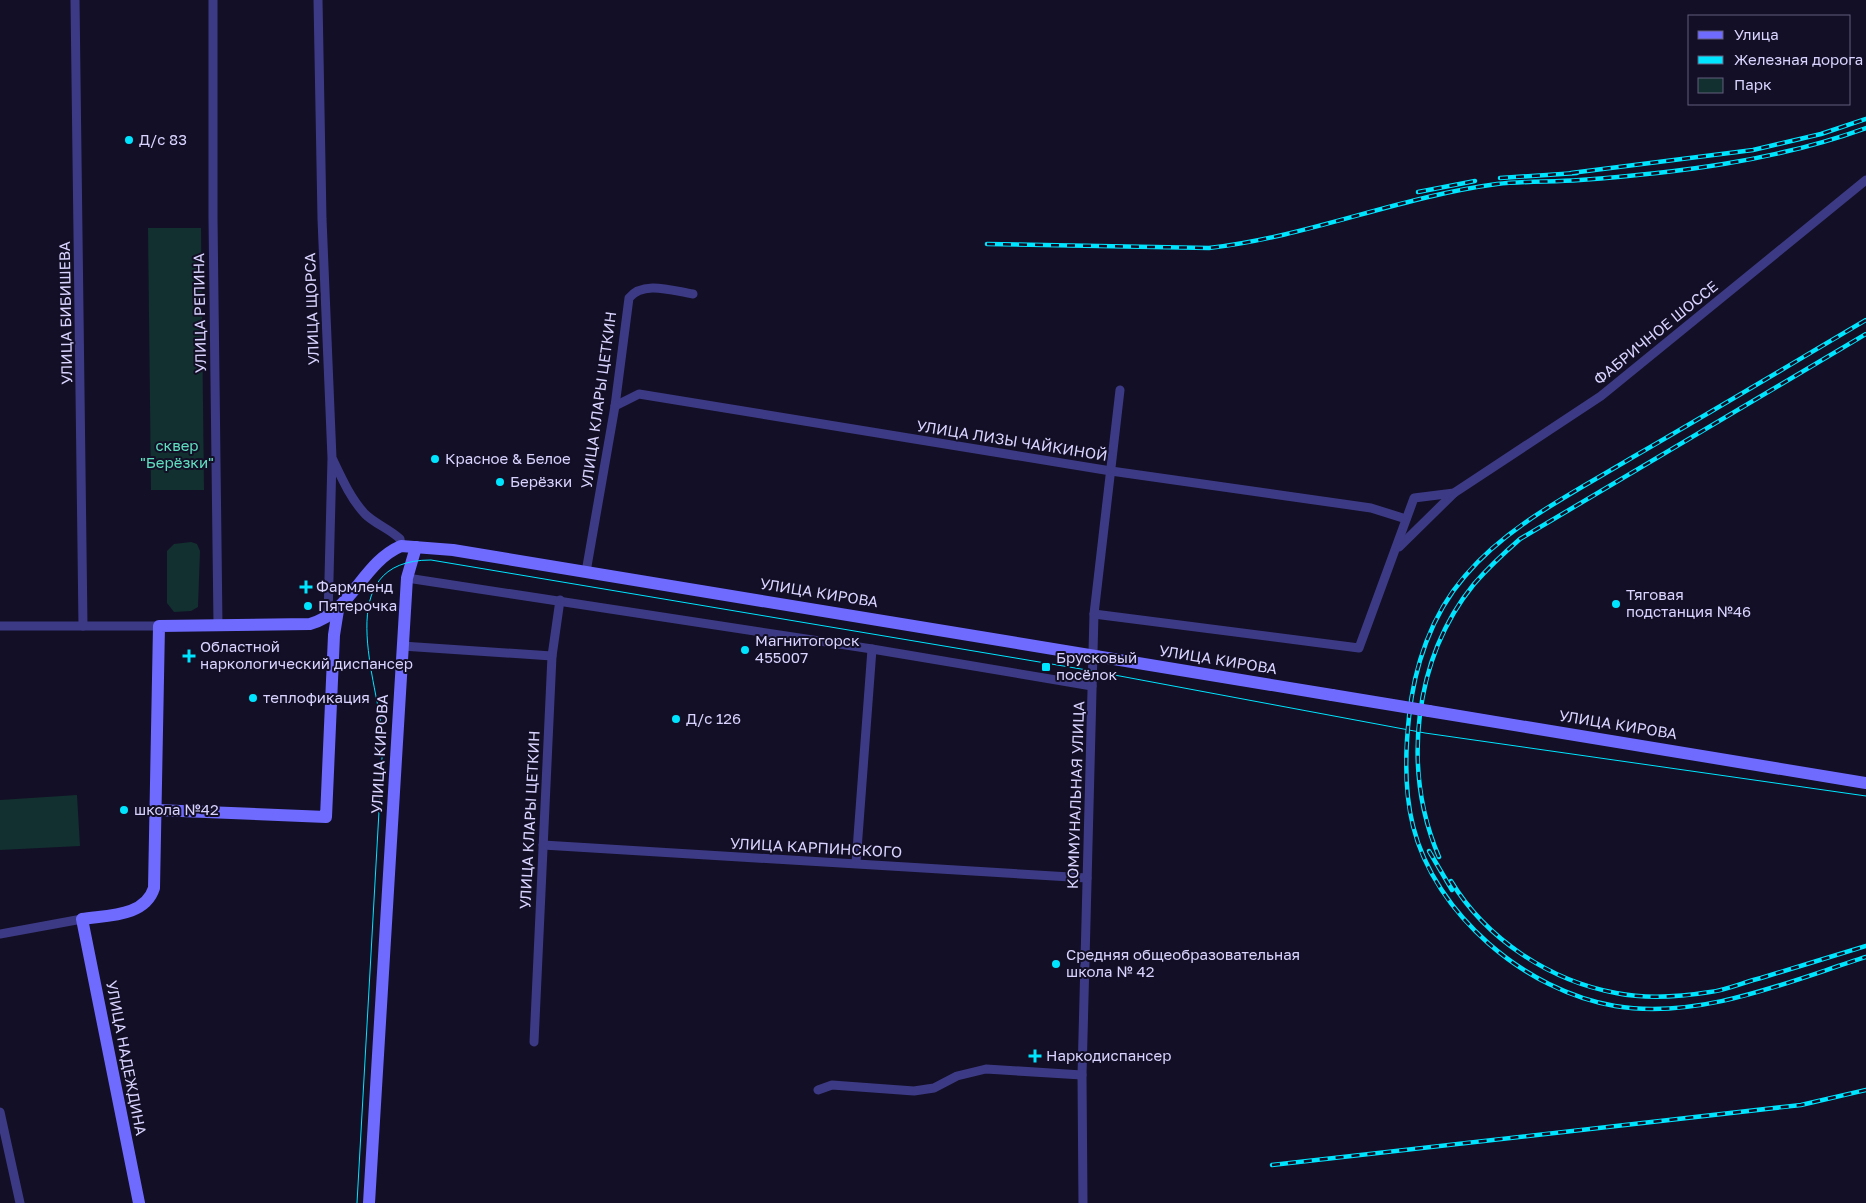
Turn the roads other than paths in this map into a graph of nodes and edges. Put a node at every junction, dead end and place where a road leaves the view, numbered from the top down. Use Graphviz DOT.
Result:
graph roads {
  1 [pos="75,0"];
  2 [pos="213,0"];
  3 [pos="318,0"];
  4 [pos="1866,180"];
  5 [pos="693,294"];
  6 [pos="1120,390"];
  7 [pos="615,406"];
  8 [pos="332,458"];
  9 [pos="1111,471"];
  10 [pos="1454,493"];
  11 [pos="1406,519"];
  12 [pos="401,546"];
  13 [pos="416,547"];
  14 [pos="1396,549"];
  15 [pos="586,572"];
  16 [pos="407,578"];
  17 [pos="560,600"];
  18 [pos="333,614"];
  19 [pos="1094,614"];
  20 [pos="218,625"];
  21 [pos="0,626"];
  22 [pos="83,626"];
  23 [pos="159,626"];
  24 [pos="402,646"];
  25 [pos="872,649"];
  26 [pos="552,656"];
  27 [pos="1093,656"];
  28 [pos="1092,686"];
  29 [pos="1866,783"];
  30 [pos="156,810"];
  31 [pos="543,846"];
  32 [pos="856,863"];
  33 [pos="1087,878"];
  34 [pos="82,919"];
  35 [pos="0,934"];
  36 [pos="534,1042"];
  37 [pos="1082,1075"];
  38 [pos="818,1090"];
  39 [pos="0,1112"];
  40 [pos="20,1203"];
  41 [pos="139,1203"];
  42 [pos="369,1203"];
  43 [pos="1083,1203"];
  1 -- 22 [label="street, УЛИЦА БИБИШЕВА"];
  2 -- 20 [label="street, УЛИЦА РЕПИНА"];
  3 -- 8 [label="street, УЛИЦА ЩОРСА"];
  4 -- 10 [label="street, ФАБРИЧНОЕ ШОССЕ"];
  5 -- 7 [label="street, УЛИЦА КЛАРЫ ЦЕТКИН"];
  6 -- 9 [label="street, КОММУНАЛЬНАЯ УЛИЦА"];
  7 -- 9 [label="street, УЛИЦА ЛИЗЫ ЧАЙКИНОЙ"];
  7 -- 15 [label="street, УЛИЦА КЛАРЫ ЦЕТКИН"];
  8 -- 12 [label="street"];
  8 -- 18 [label="street, УЛИЦА ЩОРСА"];
  9 -- 11 [label="street, УЛИЦА ЛИЗЫ ЧАЙКИНОЙ"];
  9 -- 19 [label="street, КОММУНАЛЬНАЯ УЛИЦА"];
  10 -- 11 [label="street, ФАБРИЧНОЕ ШОССЕ"];
  10 -- 14 [label="street, ФАБРИЧНОЕ ШОССЕ"];
  11 -- 14 [label="street"];
  12 -- 13 [label="main road"];
  12 -- 18 [label="main road"];
  13 -- 15 [label="main road, УЛИЦА КИРОВА"];
  13 -- 16 [label="main road, УЛИЦА КИРОВА"];
  14 -- 19 [label="street"];
  15 -- 27 [label="main road, УЛИЦА КИРОВА"];
  16 -- 17 [label="street"];
  16 -- 24 [label="main road, УЛИЦА КИРОВА"];
  17 -- 25 [label="street"];
  17 -- 26 [label="street, УЛИЦА КЛАРЫ ЦЕТКИН"];
  18 -- 20 [label="main road"];
  18 -- 30 [label="main road"];
  19 -- 27 [label="street, КОММУНАЛЬНАЯ УЛИЦА"];
  20 -- 23 [label="main road"];
  21 -- 22 [label="street"];
  22 -- 23 [label="street"];
  23 -- 30 [label="main road"];
  24 -- 26 [label="street"];
  24 -- 42 [label="main road, УЛИЦА КИРОВА"];
  25 -- 28 [label="street"];
  25 -- 32 [label="street"];
  26 -- 31 [label="street, УЛИЦА КЛАРЫ ЦЕТКИН"];
  27 -- 28 [label="street, КОММУНАЛЬНАЯ УЛИЦА"];
  27 -- 29 [label="main road, УЛИЦА КИРОВА, bridge"];
  28 -- 33 [label="street, КОММУНАЛЬНАЯ УЛИЦА"];
  30 -- 34 [label="main road"];
  31 -- 32 [label="street, УЛИЦА КАРПИНСКОГО"];
  31 -- 36 [label="street, УЛИЦА КЛАРЫ ЦЕТКИН"];
  32 -- 33 [label="street, УЛИЦА КАРПИНСКОГО"];
  33 -- 37 [label="street, КОММУНАЛЬНАЯ УЛИЦА"];
  34 -- 35 [label="street"];
  34 -- 41 [label="main road, УЛИЦА НАДЕЖДИНА"];
  37 -- 38 [label="street"];
  37 -- 43 [label="street, КОММУНАЛЬНАЯ УЛИЦА"];
  39 -- 40 [label="street"];
}
